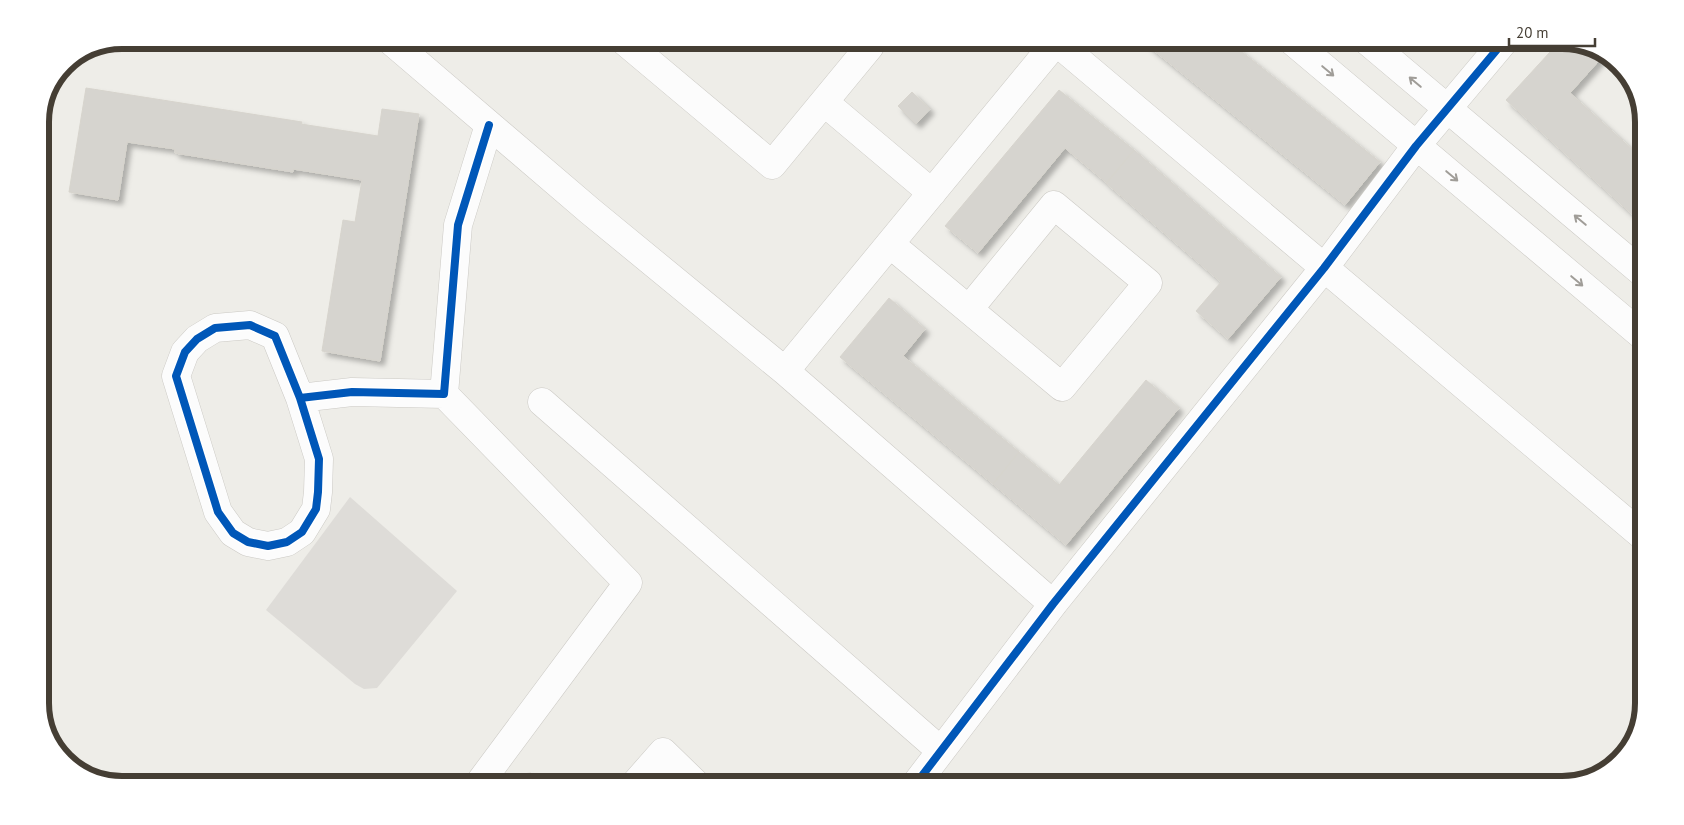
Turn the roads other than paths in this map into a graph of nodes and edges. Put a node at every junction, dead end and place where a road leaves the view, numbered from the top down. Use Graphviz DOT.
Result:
graph roads {
  1 [pos="400,49"];
  2 [pos="634,49"];
  3 [pos="868,49"];
  4 [pos="1049,49"];
  5 [pos="1064,49"];
  6 [pos="1302,49"];
  7 [pos="1377,49"];
  8 [pos="1497,49"];
  9 [pos="824,102"];
  10 [pos="1447,108"];
  11 [pos="489,125"];
  12 [pos="1416,146"];
  13 [pos="932,193"];
  14 [pos="890,244"];
  15 [pos="1635,266"];
  16 [pos="1324,268"];
  17 [pos="968,309"];
  18 [pos="1635,329"];
  19 [pos="785,371"];
  20 [pos="444,394"];
  21 [pos="300,398"];
  22 [pos="542,402"];
  23 [pos="1635,529"];
  24 [pos="1053,604"];
  25 [pos="941,752"];
  26 [pos="485,776"];
  27 [pos="642,776"];
  28 [pos="688,776"];
  29 [pos="922,776"];
  1 -- 11 [label="street"];
  2 -- 9 [label="street"];
  3 -- 9 [label="street"];
  4 -- 13 [label="street"];
  5 -- 16 [label="street"];
  6 -- 12 [label="street, one-way"];
  10 -- 7 [label="street, one-way"];
  8 -- 10 [label="street"];
  9 -- 13 [label="street"];
  10 -- 12 [label="street"];
  15 -- 10 [label="street, one-way"];
  11 -- 19 [label="street"];
  11 -- 20 [label="street"];
  12 -- 16 [label="street"];
  12 -- 18 [label="street, one-way"];
  13 -- 14 [label="street"];
  14 -- 17 [label="street"];
  14 -- 19 [label="street"];
  16 -- 23 [label="street"];
  16 -- 24 [label="street"];
  17 -- 17 [label="street"];
  19 -- 24 [label="street"];
  20 -- 21 [label="street"];
  20 -- 26 [label="street"];
  21 -- 21 [label="street"];
  22 -- 25 [label="street"];
  24 -- 25 [label="street"];
  25 -- 29 [label="street"];
  27 -- 28 [label="street"];
}
